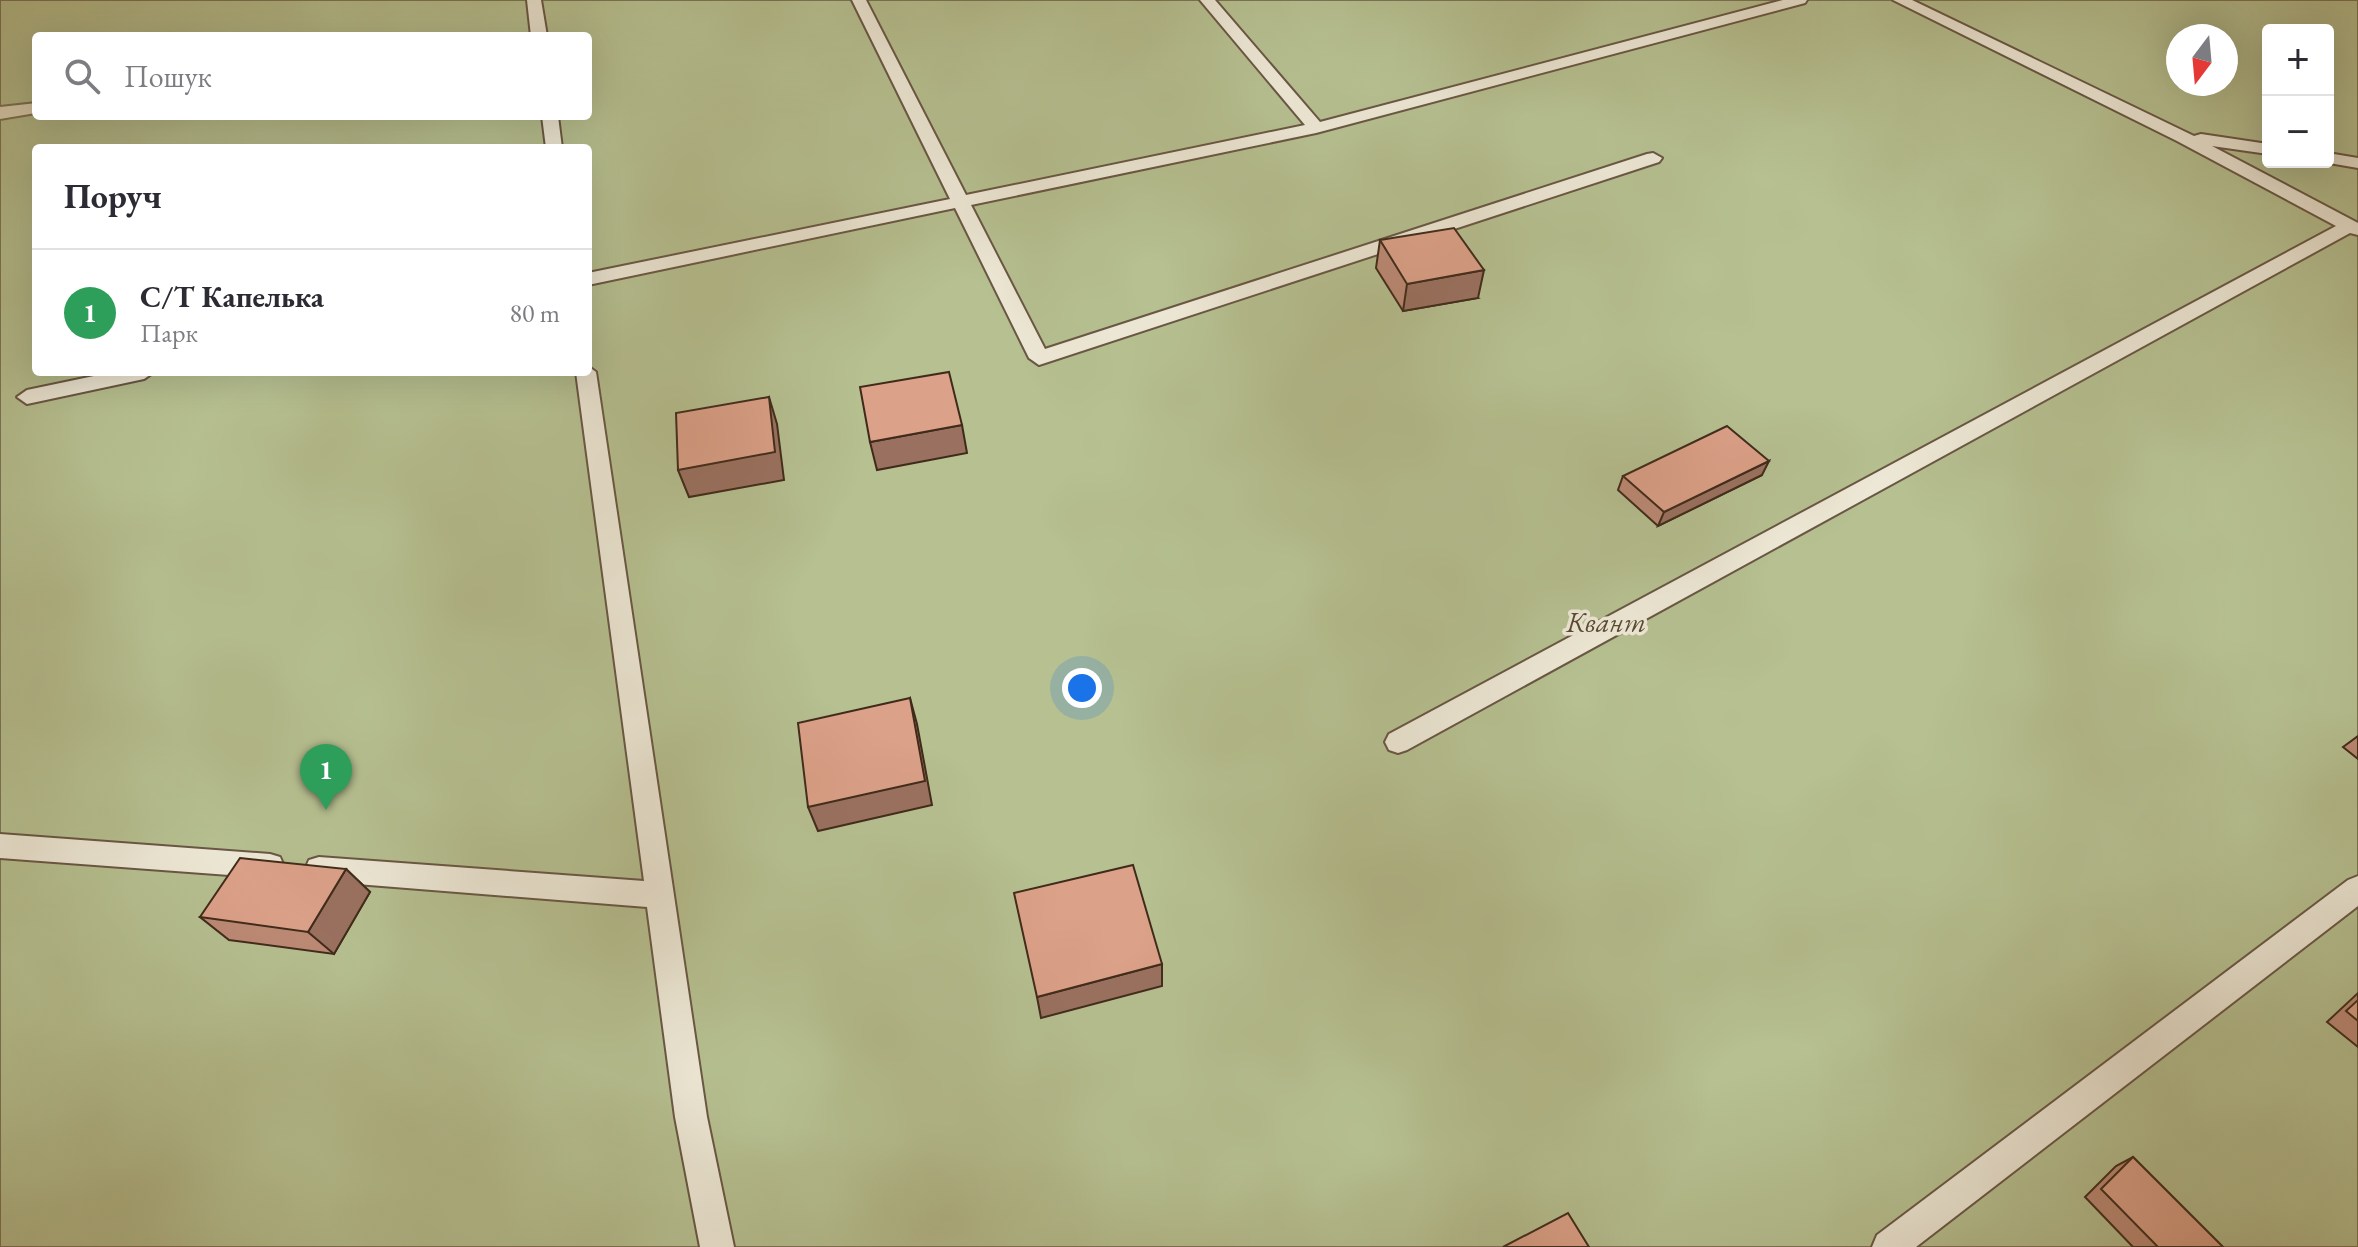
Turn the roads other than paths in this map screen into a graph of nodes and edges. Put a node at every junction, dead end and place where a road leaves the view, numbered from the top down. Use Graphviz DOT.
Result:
graph roads {
  1 [pos="534,0"];
  2 [pos="859,0"];
  3 [pos="1207,0"];
  4 [pos="1800,0"];
  5 [pos="1900,0"];
  6 [pos="538,32"];
  7 [pos="550,120"];
  8 [pos="1316,128"];
  9 [pos="2183,137"];
  10 [pos="554,144"];
  11 [pos="2262,148"];
  12 [pos="1653,158"];
  13 [pos="2334,159"];
  14 [pos="2358,163"];
  15 [pos="960,202"];
  16 [pos="2354,228"];
  17 [pos="592,278"];
  18 [pos="125,376"];
  19 [pos="587,376"];
  20 [pos="27,397"];
  21 [pos="1398,742"];
  22 [pos="0,846"];
  23 [pos="2358,889"];
  24 [pos="659,895"];
  25 [pos="717,1247"];
  26 [pos="1889,1247"];
  1 -- 6 [label="lane"];
  2 -- 15 [label="lane"];
  3 -- 8 [label="lane"];
  4 -- 8 [label="lane"];
  5 -- 9 [label="lane"];
  7 -- 10 [label="lane"];
  8 -- 15 [label="lane"];
  9 -- 11 [label="lane"];
  9 -- 16 [label="lane"];
  12 -- 15 [label="lane"];
  13 -- 14 [label="lane"];
  15 -- 17 [label="lane"];
  16 -- 21 [label="lane"];
  18 -- 20 [label="lane"];
  19 -- 24 [label="lane"];
  22 -- 24 [label="lane"];
  23 -- 26 [label="lane"];
  24 -- 25 [label="lane"];
}
